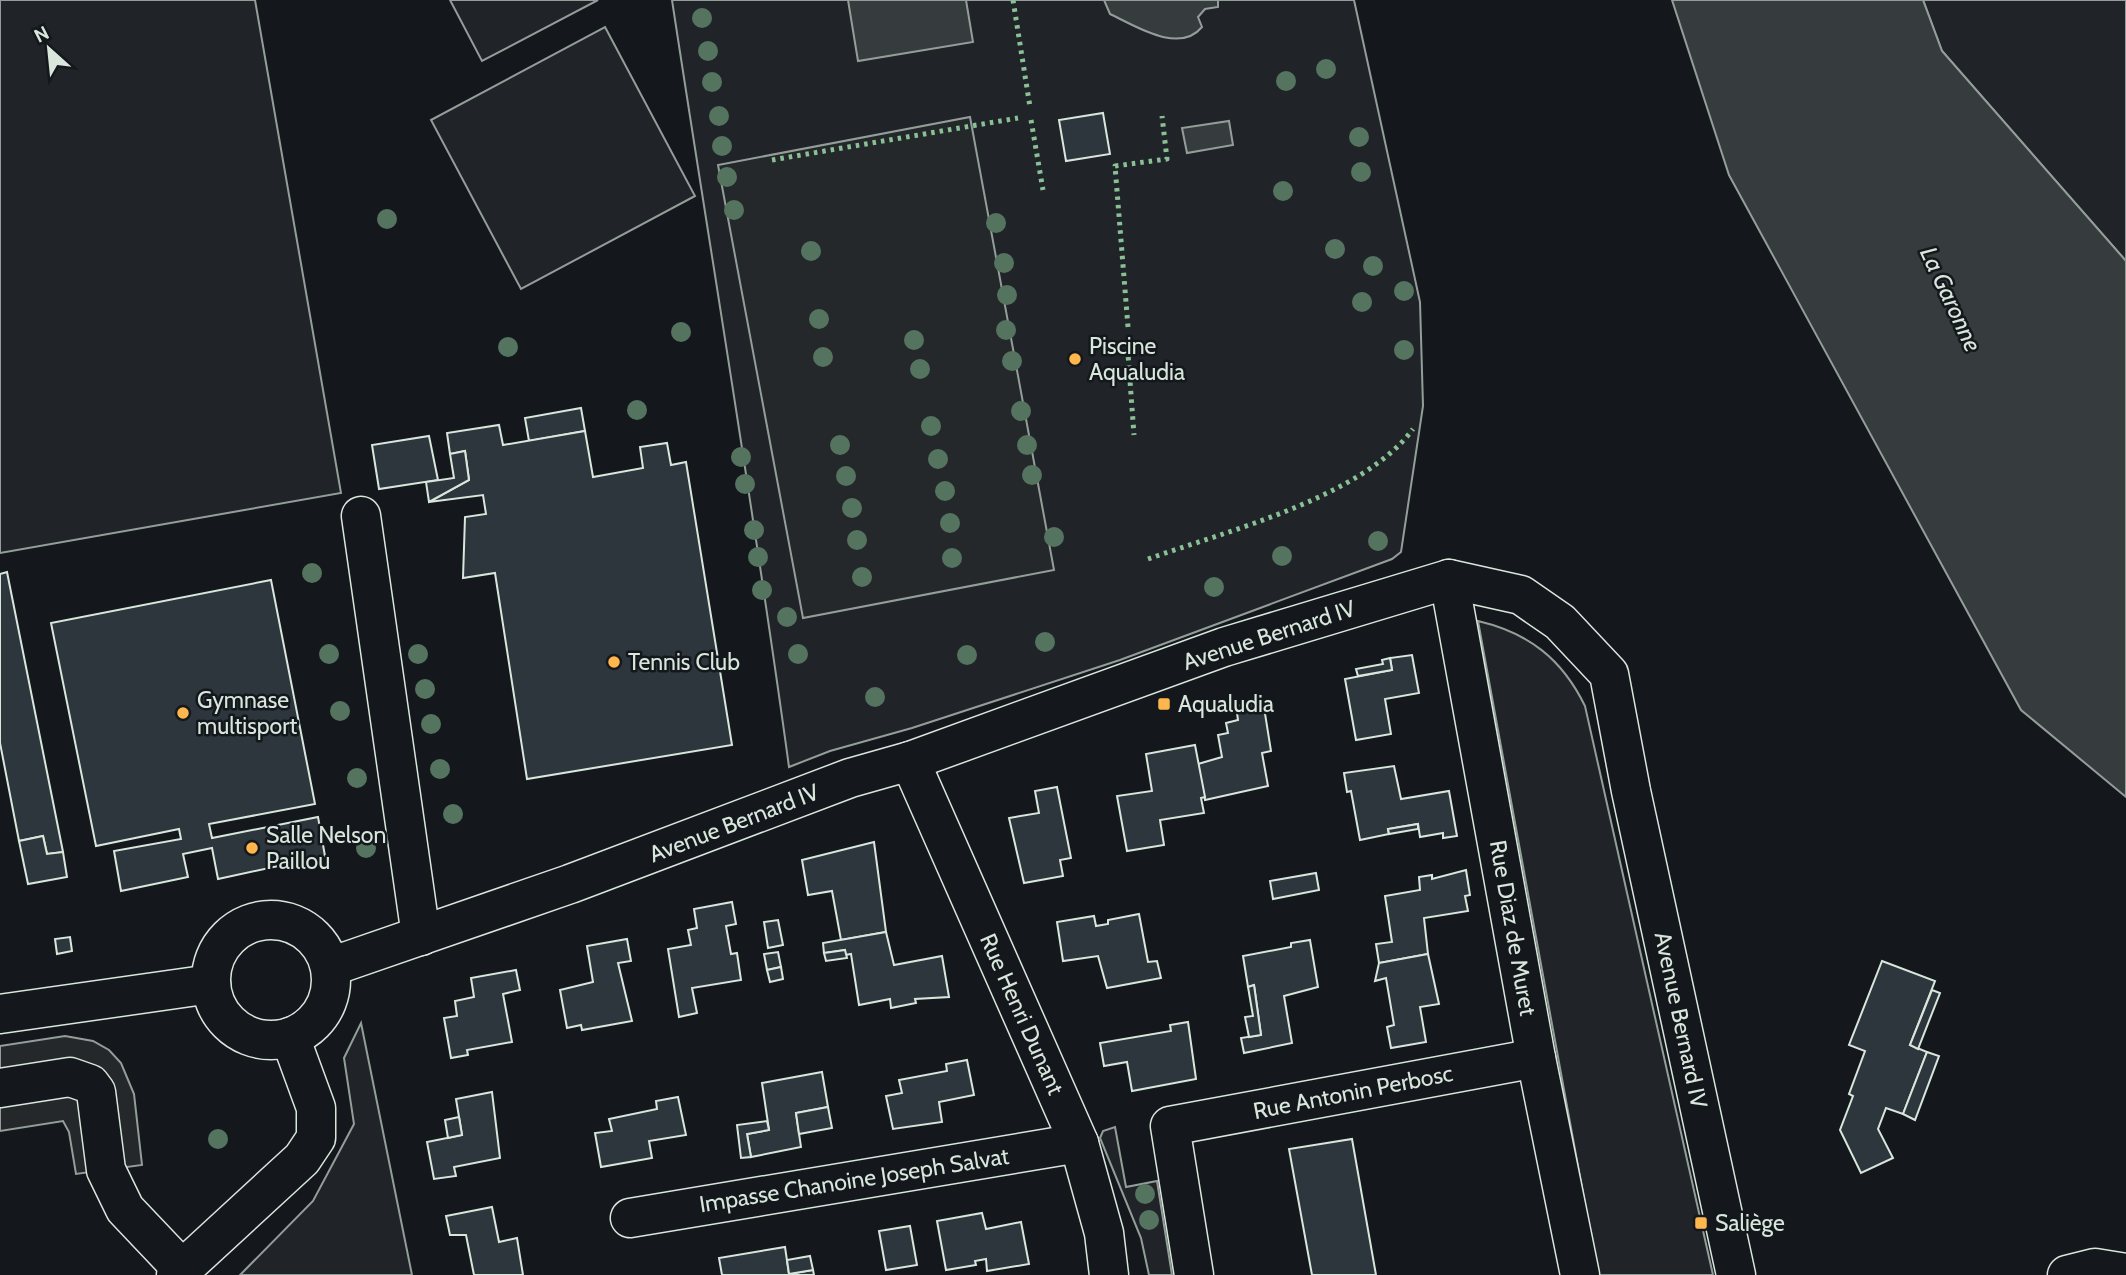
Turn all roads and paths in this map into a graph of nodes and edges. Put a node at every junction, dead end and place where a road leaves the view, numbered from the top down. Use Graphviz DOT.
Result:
graph roads {
  1 [pos="361,516"];
  2 [pos="1450,579"];
  3 [pos="910,761"];
  4 [pos="421,936"];
  5 [pos="330,967"];
  6 [pos="211,984"];
  7 [pos="0,1014"];
  8 [pos="289,1037"];
  9 [pos="1536,1058"];
  10 [pos="0,1088"];
  11 [pos="1079,1143"];
  12 [pos="630,1218"];
  13 [pos="179,1272"];
  14 [pos="2126,1273"];
  15 [pos="1109,1275"];
  16 [pos="1194,1275"];
  17 [pos="1580,1275"];
  18 [pos="1736,1275"];
  19 [pos="2067,1275"];
  1 -- 4 [label="street"];
  2 -- 3 [label="street, Avenue Bernard IV"];
  2 -- 9 [label="street, Rue Diaz de Muret"];
  2 -- 18 [label="street, Avenue Bernard IV"];
  3 -- 4 [label="street, Avenue Bernard IV"];
  3 -- 11 [label="street, Rue Henri Dunant"];
  4 -- 5 [label="street, Avenue Bernard IV"];
  5 -- 6 [label="street"];
  5 -- 8 [label="street"];
  6 -- 7 [label="street"];
  6 -- 8 [label="street"];
  8 -- 13 [label="street"];
  9 -- 16 [label="street, Rue Antonin Perbosc"];
  9 -- 17 [label="street, Rue Diaz de Muret"];
  10 -- 13 [label="street"];
  11 -- 12 [label="street, Impasse Chanoine Joseph Salvat"];
  11 -- 15 [label="street, Rue Henri Dunant"];
  14 -- 19 [label="street"];
}
